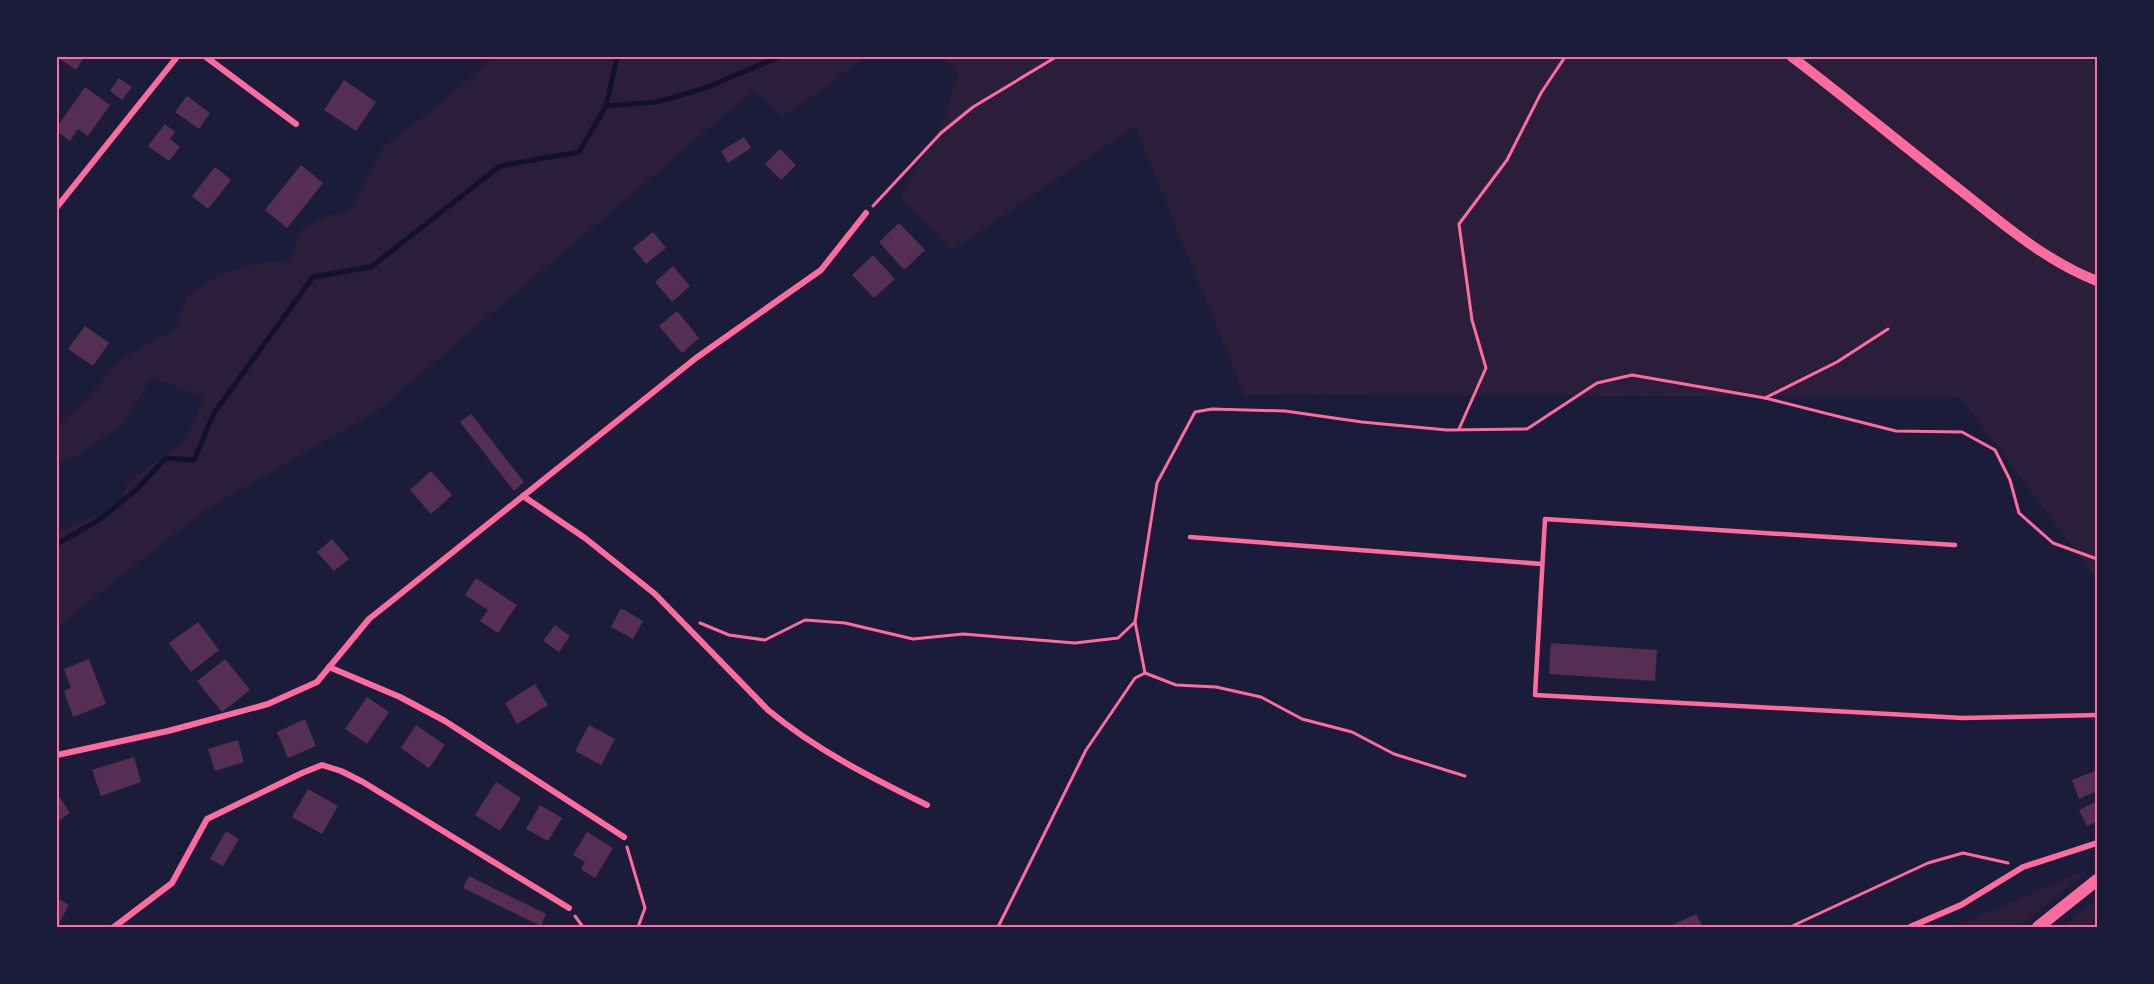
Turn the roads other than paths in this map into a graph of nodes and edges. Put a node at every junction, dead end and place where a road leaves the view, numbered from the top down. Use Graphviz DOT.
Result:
graph roads {
  1 [pos="177,57"];
  2 [pos="206,57"];
  3 [pos="1792,57"];
  4 [pos="296,124"];
  5 [pos="57,207"];
  6 [pos="866,213"];
  7 [pos="2097,281"];
  8 [pos="523,496"];
  9 [pos="1190,537"];
  10 [pos="1955,545"];
  11 [pos="1542,564"];
  12 [pos="329,667"];
  13 [pos="2097,715"];
  14 [pos="57,755"];
  15 [pos="927,805"];
  16 [pos="624,837"];
  17 [pos="2097,843"];
  18 [pos="2097,880"];
  19 [pos="568,908"];
  20 [pos="114,927"];
  21 [pos="1910,927"];
  22 [pos="2038,927"];
  1 -- 5 [label="street"];
  2 -- 4 [label="street"];
  3 -- 7 [label="street"];
  6 -- 8 [label="street"];
  8 -- 12 [label="street"];
  8 -- 15 [label="street"];
  9 -- 11 [label="lane"];
  10 -- 11 [label="lane"];
  11 -- 13 [label="lane"];
  12 -- 14 [label="street"];
  12 -- 16 [label="street"];
  17 -- 21 [label="street"];
  18 -- 22 [label="main road"];
  19 -- 20 [label="street"];
}
